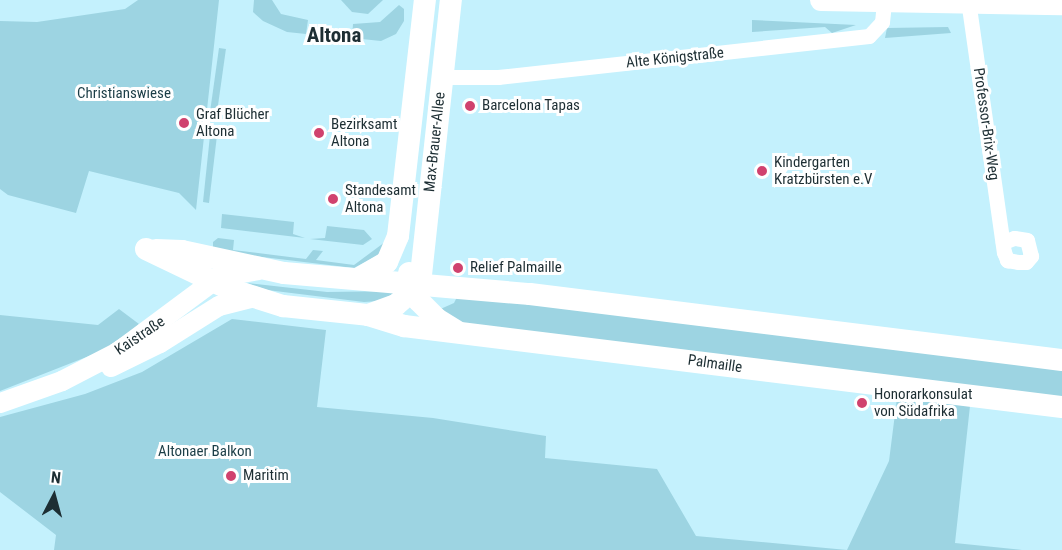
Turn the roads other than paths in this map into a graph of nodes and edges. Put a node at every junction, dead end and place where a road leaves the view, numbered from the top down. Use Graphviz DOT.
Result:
graph roads {
  1 [pos="425,0"];
  2 [pos="452,0"];
  3 [pos="821,0"];
  4 [pos="969,3"];
  5 [pos="884,4"];
  6 [pos="1062,4"];
  7 [pos="442,77"];
  8 [pos="402,218"];
  9 [pos="1003,243"];
  10 [pos="207,257"];
  11 [pos="261,270"];
  12 [pos="361,277"];
  13 [pos="415,286"];
  14 [pos="222,288"];
  15 [pos="368,315"];
  16 [pos="458,332"];
  17 [pos="1062,360"];
  18 [pos="0,403"];
  19 [pos="1062,407"];
  1 -- 8 [label="main road, Max-Brauer-Allee"];
  2 -- 7 [label="main road, Max-Brauer-Allee"];
  3 -- 5 [label="main road"];
  4 -- 5 [label="main road"];
  4 -- 6 [label="main road"];
  4 -- 9 [label="street, Professor-Brix-Weg"];
  5 -- 7 [label="street, Alte Königstraße"];
  7 -- 13 [label="main road, Max-Brauer-Allee"];
  8 -- 12 [label="main road, Max-Brauer-Allee"];
  8 -- 13 [label="main road, Max-Brauer-Allee"];
  10 -- 11 [label="main road, Palmaille"];
  10 -- 14 [label="street, Palmaille"];
  10 -- 14 [label="main road, Palmaille"];
  11 -- 12 [label="main road, Palmaille"];
  11 -- 14 [label="street, Palmaille"];
  12 -- 13 [label="main road, Palmaille"];
  13 -- 15 [label="main road, Palmaille"];
  13 -- 16 [label="main road"];
  13 -- 17 [label="main road, Palmaille"];
  14 -- 15 [label="main road, Palmaille"];
  14 -- 18 [label="street, Kaistraße"];
  15 -- 16 [label="main road, Palmaille"];
  16 -- 19 [label="main road, Palmaille"];
}
